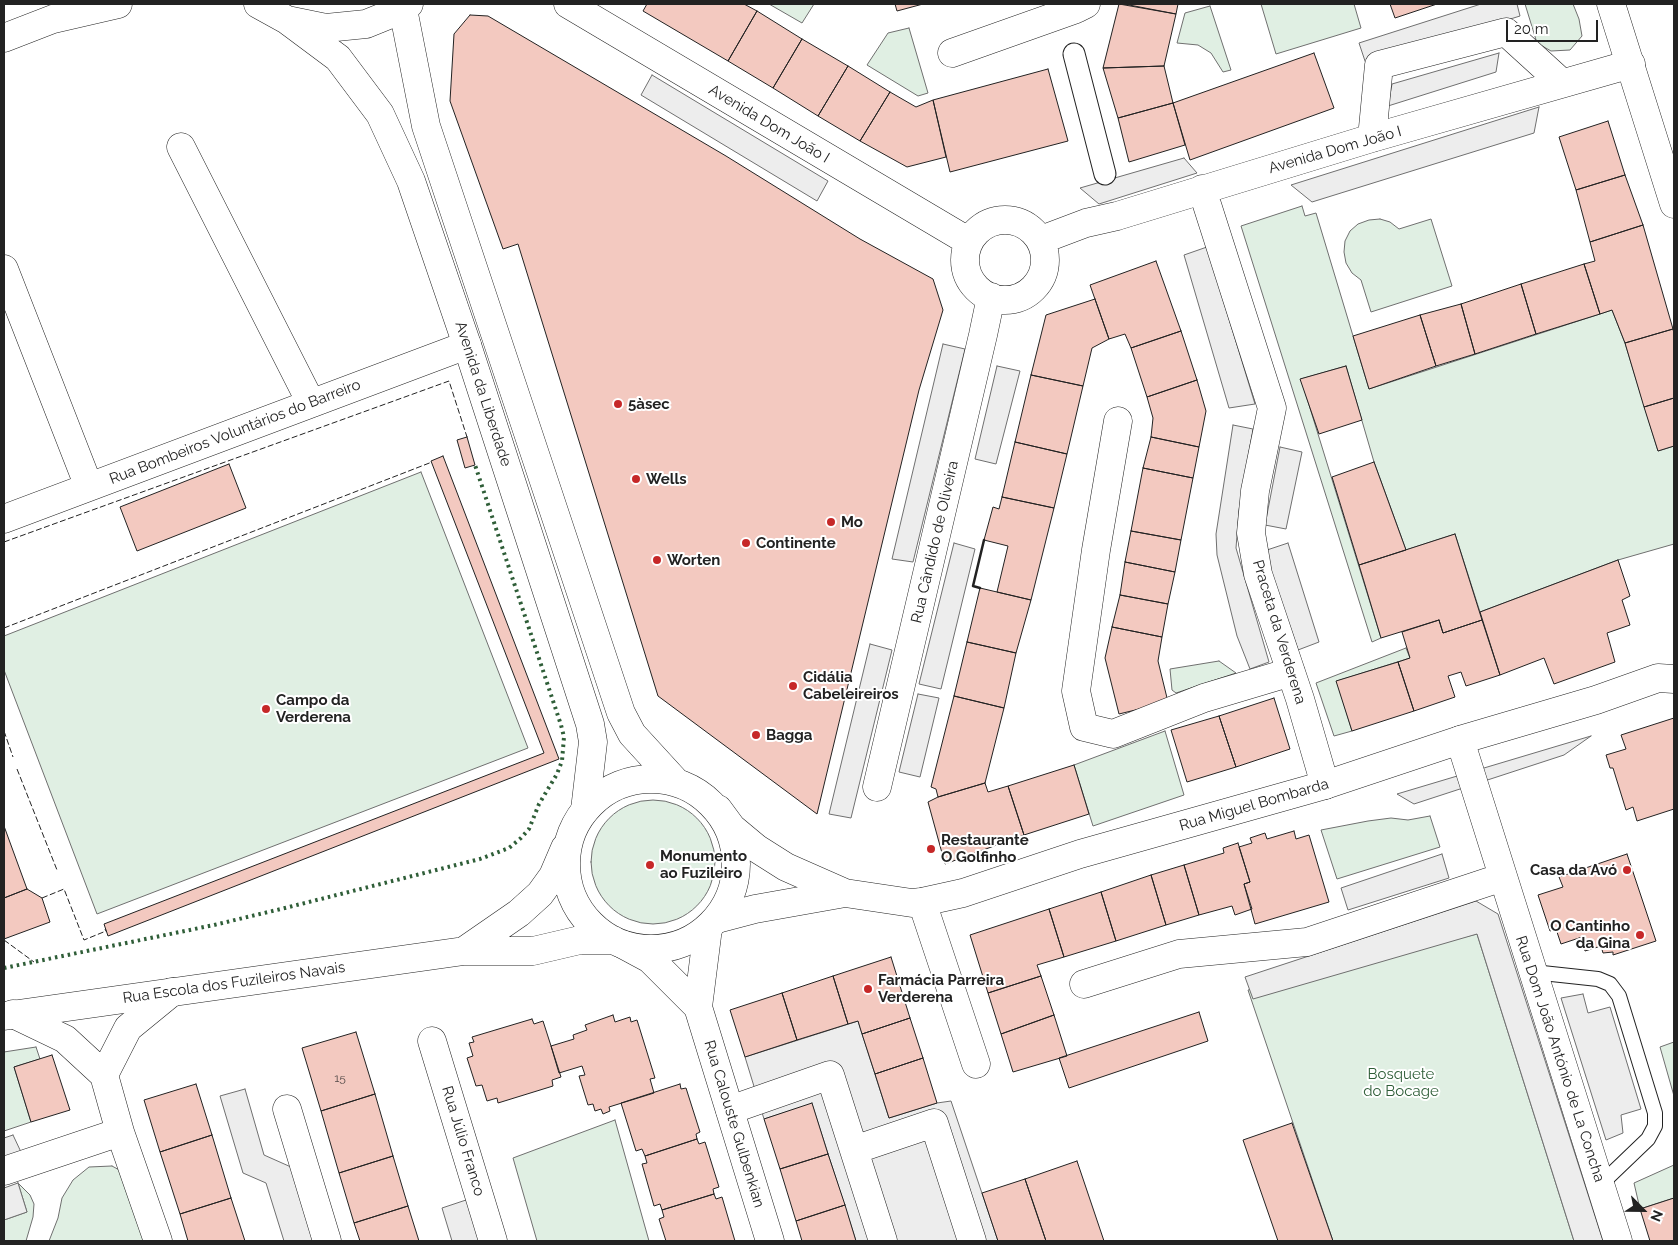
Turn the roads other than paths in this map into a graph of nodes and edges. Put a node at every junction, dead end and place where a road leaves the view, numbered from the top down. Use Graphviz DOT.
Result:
graph roads {
  1 [pos="118,4"];
  2 [pos="258,4"];
  3 [pos="1086,4"];
  4 [pos="1611,4"];
  5 [pos="567,5"];
  6 [pos="406,6"];
  7 [pos="287,20"];
  8 [pos="4,38"];
  9 [pos="952,54"];
  10 [pos="1074,54"];
  11 [pos="1630,64"];
  12 [pos="1562,83"];
  13 [pos="1372,138"];
  14 [pos="181,147"];
  15 [pos="1105,174"];
  16 [pos="1202,189"];
  17 [pos="1674,204"];
  18 [pos="1041,240"];
  19 [pos="968,241"];
  20 [pos="4,269"];
  21 [pos="991,297"];
  22 [pos="467,345"];
  23 [pos="311,403"];
  24 [pos="1118,421"];
  25 [pos="89,487"];
  26 [pos="4,519"];
  27 [pos="1291,672"];
  28 [pos="1669,673"];
  29 [pos="1460,740"];
  30 [pos="675,781"];
  31 [pos="1325,785"];
  32 [pos="877,787"];
  33 [pos="718,809"];
  34 [pos="585,810"];
  35 [pos="571,834"];
  36 [pos="1503,877"];
  37 [pos="845,893"];
  38 [pos="922,902"];
  39 [pos="712,923"];
  40 [pos="618,943"];
  41 [pos="464,951"];
  42 [pos="1533,972"];
  43 [pos="1084,984"];
  44 [pos="172,992"];
  45 [pos="698,1007"];
  46 [pos="8,1015"];
  47 [pos="432,1041"];
  48 [pos="976,1064"];
  49 [pos="104,1075"];
  50 [pos="287,1109"];
  51 [pos="730,1110"];
  52 [pos="120,1132"];
  53 [pos="854,1150"];
  54 [pos="4,1171"];
  55 [pos="1600,1185"];
  56 [pos="158,1241"];
  57 [pos="327,1241"];
  58 [pos="493,1241"];
  59 [pos="770,1241"];
  60 [pos="884,1241"];
  61 [pos="972,1241"];
  62 [pos="1618,1241"];
  1 -- 8 [label="street"];
  2 -- 7 [label="street"];
  3 -- 9 [label="street"];
  4 -- 11 [label="street"];
  5 -- 19 [label="street, Avenida Dom João I"];
  6 -- 7 [label="street"];
  6 -- 30 [label="street, Avenida da Liberdade"];
  7 -- 22 [label="street, Avenida da Liberdade"];
  10 -- 15 [label="street"];
  11 -- 12 [label="street, Avenida Dom João I"];
  11 -- 17 [label="street"];
  12 -- 13 [label="street, Avenida Dom João I"];
  12 -- 13 [label="street"];
  13 -- 16 [label="street, Avenida Dom João I"];
  14 -- 23 [label="street"];
  16 -- 18 [label="street, Avenida Dom João I"];
  16 -- 27 [label="street, Praceta da Verderena"];
  18 -- 19 [label="street"];
  18 -- 21 [label="street"];
  19 -- 21 [label="street"];
  20 -- 25 [label="street"];
  21 -- 32 [label="street, Rua Cândido de Oliveira"];
  22 -- 23 [label="street, Rua Bombeiros Voluntários do Barreiro"];
  22 -- 34 [label="street, Avenida da Liberdade"];
  23 -- 25 [label="street, Rua Bombeiros Voluntários do Barreiro"];
  24 -- 27 [label="street"];
  25 -- 26 [label="street, Rua Bombeiros Voluntários do Barreiro"];
  27 -- 31 [label="street, Praceta da Verderena"];
  28 -- 29 [label="street, Rua Miguel Bombarda"];
  29 -- 31 [label="street, Rua Miguel Bombarda"];
  29 -- 36 [label="street, Rua Dom João António de La Concha"];
  30 -- 33 [label="street"];
  30 -- 34 [label="street"];
  31 -- 38 [label="street, Rua Miguel Bombarda"];
  33 -- 37 [label="street, Rua Miguel Bombarda"];
  33 -- 39 [label="street"];
  34 -- 35 [label="street"];
  35 -- 40 [label="street"];
  35 -- 41 [label="street, Rua Escola dos Fuzileiros Navais"];
  36 -- 42 [label="street, Rua Dom João António de La Concha"];
  36 -- 43 [label="street"];
  37 -- 38 [label="street, Rua Miguel Bombarda"];
  37 -- 39 [label="street, Rua Miguel Bombarda"];
  38 -- 48 [label="street"];
  39 -- 40 [label="street"];
  39 -- 45 [label="street, Rua Calouste Gulbenkian"];
  40 -- 41 [label="street, Rua Escola dos Fuzileiros Navais"];
  40 -- 45 [label="street, Rua Calouste Gulbenkian"];
  41 -- 44 [label="street, Rua Escola dos Fuzileiros Navais"];
  42 -- 55 [label="street, Rua Dom João António de La Concha"];
  42 -- 55 [label="lane"];
  44 -- 46 [label="street, Rua Escola dos Fuzileiros Navais"];
  44 -- 49 [label="street"];
  45 -- 51 [label="street, Rua Calouste Gulbenkian"];
  46 -- 49 [label="street"];
  47 -- 58 [label="street, Rua Júlio Franco"];
  49 -- 52 [label="street"];
  50 -- 57 [label="street"];
  51 -- 53 [label="street"];
  51 -- 59 [label="street, Rua Calouste Gulbenkian"];
  52 -- 54 [label="street"];
  52 -- 56 [label="street"];
  53 -- 60 [label="street"];
  53 -- 61 [label="street"];
  55 -- 62 [label="street, Rua Dom João António de La Concha"];
}
